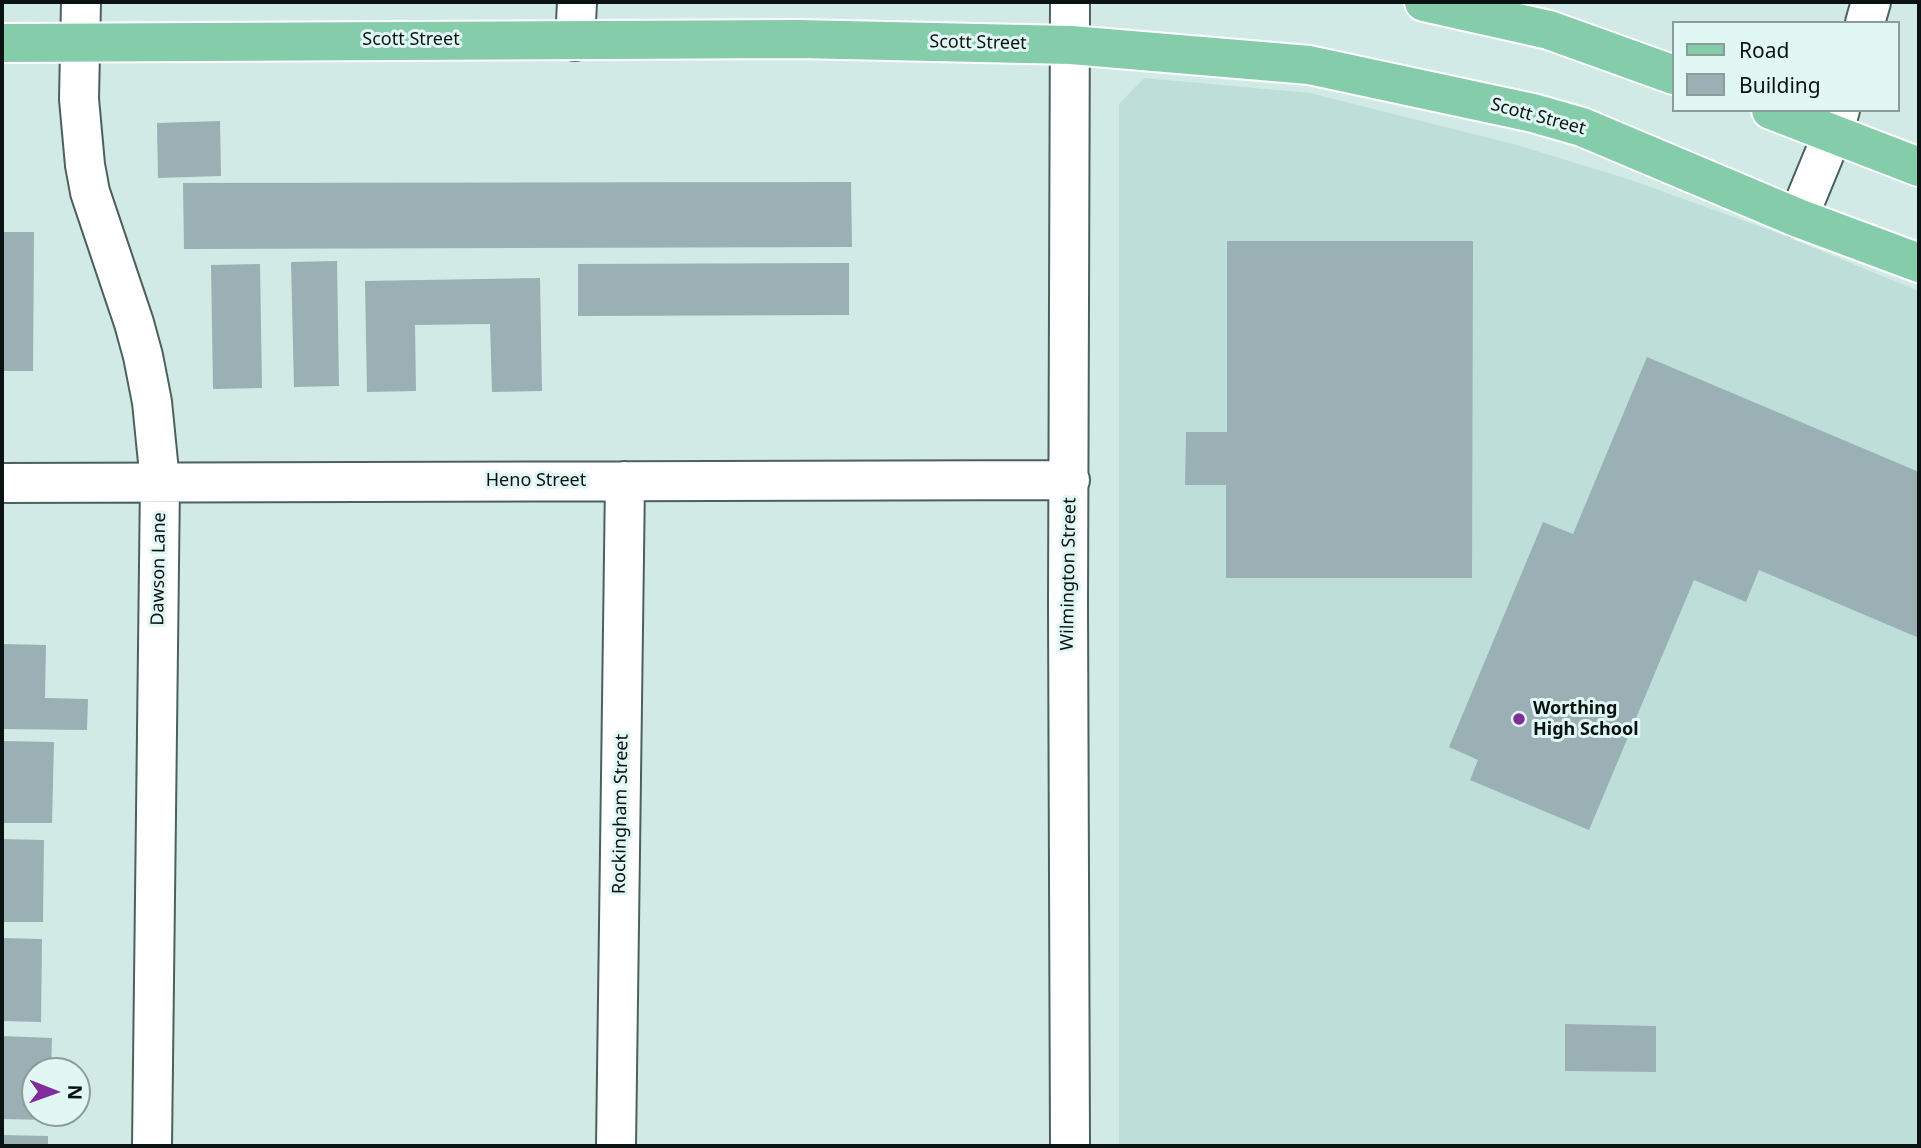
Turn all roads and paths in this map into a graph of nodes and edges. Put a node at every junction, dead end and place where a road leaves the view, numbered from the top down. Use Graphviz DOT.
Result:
graph roads {
  1 [pos="81,2"];
  2 [pos="577,2"];
  3 [pos="1070,2"];
  4 [pos="1424,2"];
  5 [pos="1871,2"];
  6 [pos="1866,21"];
  7 [pos="575,41"];
  8 [pos="80,42"];
  9 [pos="2,43"];
  10 [pos="1071,45"];
  11 [pos="1672,74"];
  12 [pos="1782,112"];
  13 [pos="1836,122"];
  14 [pos="1919,167"];
  15 [pos="1798,218"];
  16 [pos="1919,263"];
  17 [pos="1070,480"];
  18 [pos="625,481"];
  19 [pos="2,482"];
  20 [pos="160,482"];
  21 [pos="152,1146"];
  22 [pos="617,1146"];
  23 [pos="1070,1146"];
  1 -- 8 [label="street, Dawson Lane"];
  2 -- 7 [label="street"];
  3 -- 10 [label="street, Wilmington Street"];
  4 -- 11 [label="main road"];
  5 -- 6 [label="street"];
  7 -- 8 [label="main road, Scott Street"];
  7 -- 10 [label="main road, Scott Street"];
  8 -- 9 [label="main road, Scott Street"];
  8 -- 20 [label="street, Dawson Lane"];
  10 -- 15 [label="main road, Scott Street"];
  10 -- 17 [label="street, Wilmington Street"];
  12 -- 13 [label="main road"];
  13 -- 14 [label="main road"];
  13 -- 15 [label="street"];
  15 -- 16 [label="main road, Scott Street"];
  17 -- 18 [label="street, Heno Street"];
  17 -- 23 [label="street, Wilmington Street"];
  18 -- 20 [label="street, Heno Street"];
  18 -- 22 [label="street, Rockingham Street"];
  19 -- 20 [label="street, Heno Street"];
  20 -- 21 [label="street, Dawson Lane"];
}
